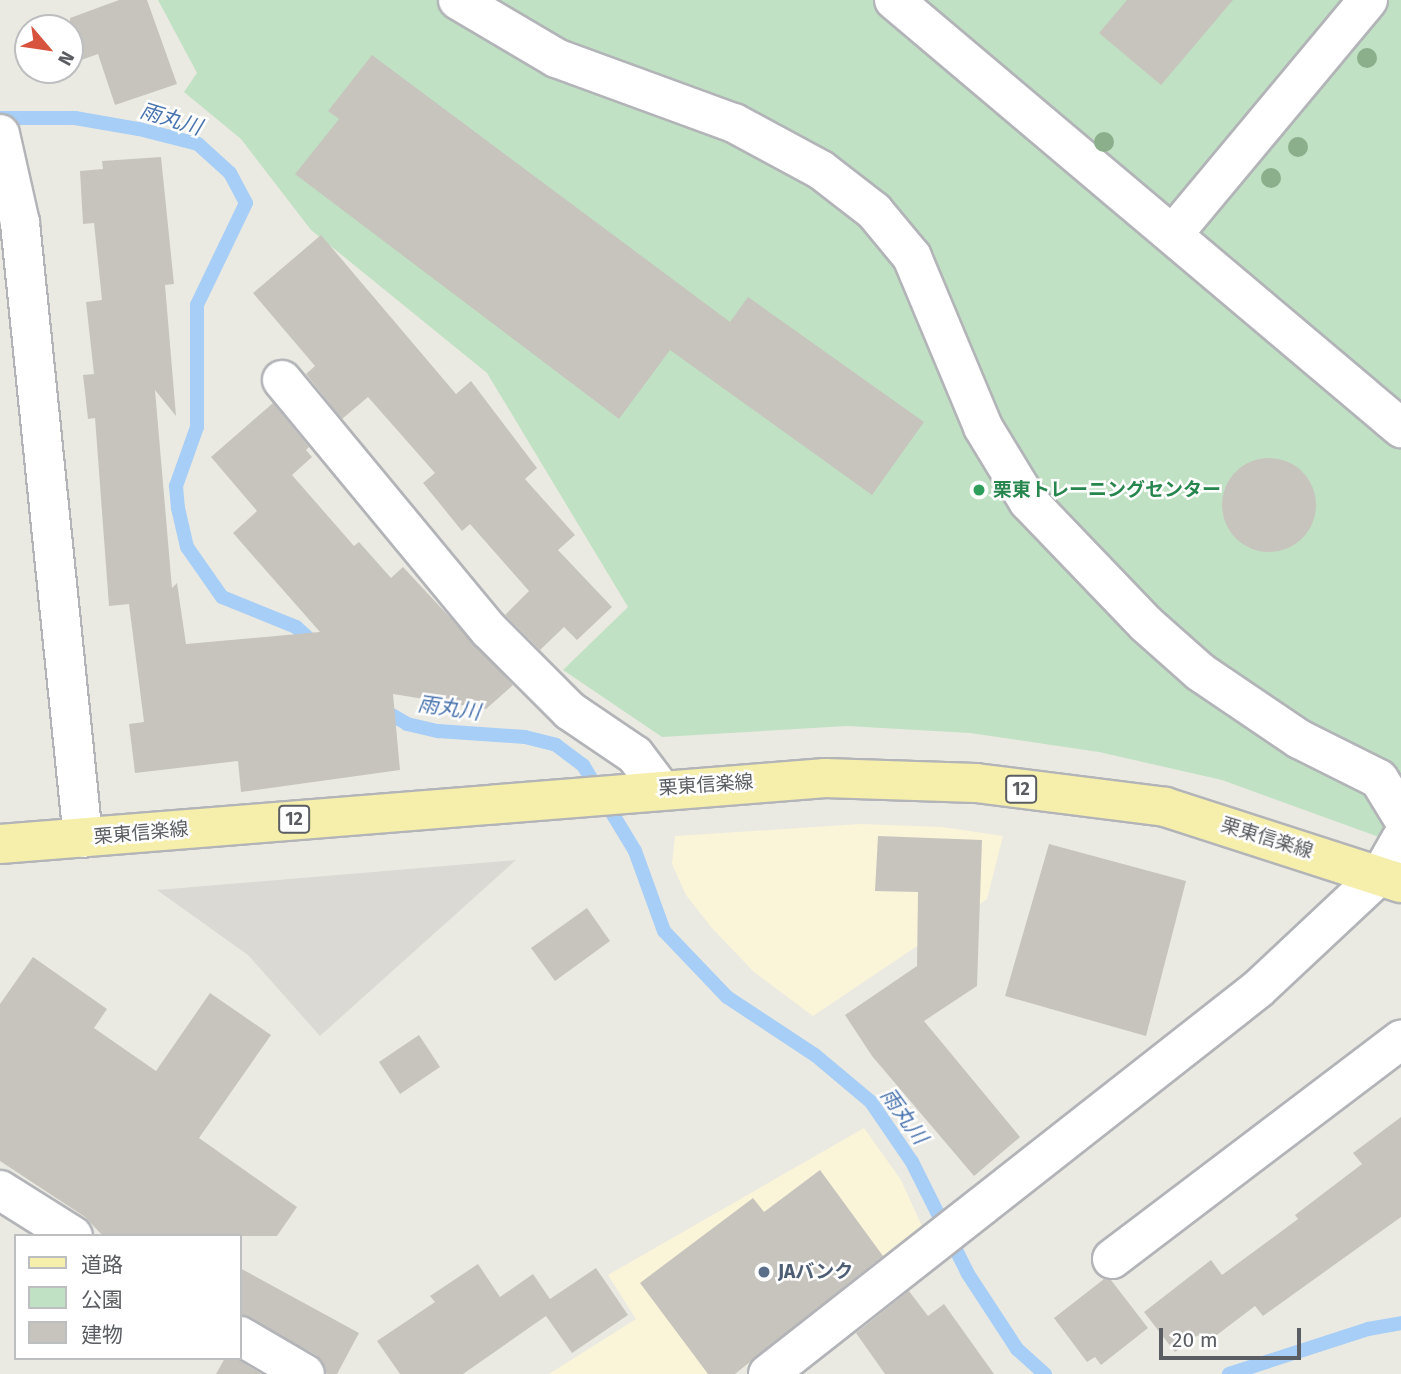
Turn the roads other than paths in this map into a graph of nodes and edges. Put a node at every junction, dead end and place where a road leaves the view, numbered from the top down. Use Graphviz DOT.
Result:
graph roads {
  1 [pos="458,0"];
  2 [pos="894,0"];
  3 [pos="1368,0"];
  4 [pos="2,140"];
  5 [pos="1174,233"];
  6 [pos="282,380"];
  7 [pos="1401,429"];
  8 [pos="644,790"];
  9 [pos="1401,815"];
  10 [pos="83,838"];
  11 [pos="1401,839"];
  12 [pos="0,844"];
  13 [pos="1391,879"];
  14 [pos="1401,1040"];
  15 [pos="0,1190"];
  16 [pos="70,1234"];
  17 [pos="1112,1259"];
  18 [pos="242,1337"];
  19 [pos="294,1371"];
  20 [pos="768,1374"];
  1 -- 9 [label="street"];
  2 -- 5 [label="street"];
  3 -- 5 [label="street"];
  4 -- 10 [label="street"];
  5 -- 7 [label="street"];
  6 -- 8 [label="street"];
  8 -- 10 [label="main road, 栗東信楽線 / 12"];
  8 -- 13 [label="main road, 栗東信楽線 / 12"];
  10 -- 12 [label="main road, 栗東信楽線 / 12"];
  11 -- 13 [label="street"];
  13 -- 20 [label="street"];
  14 -- 17 [label="street"];
  15 -- 16 [label="street"];
  18 -- 19 [label="street"];
}
